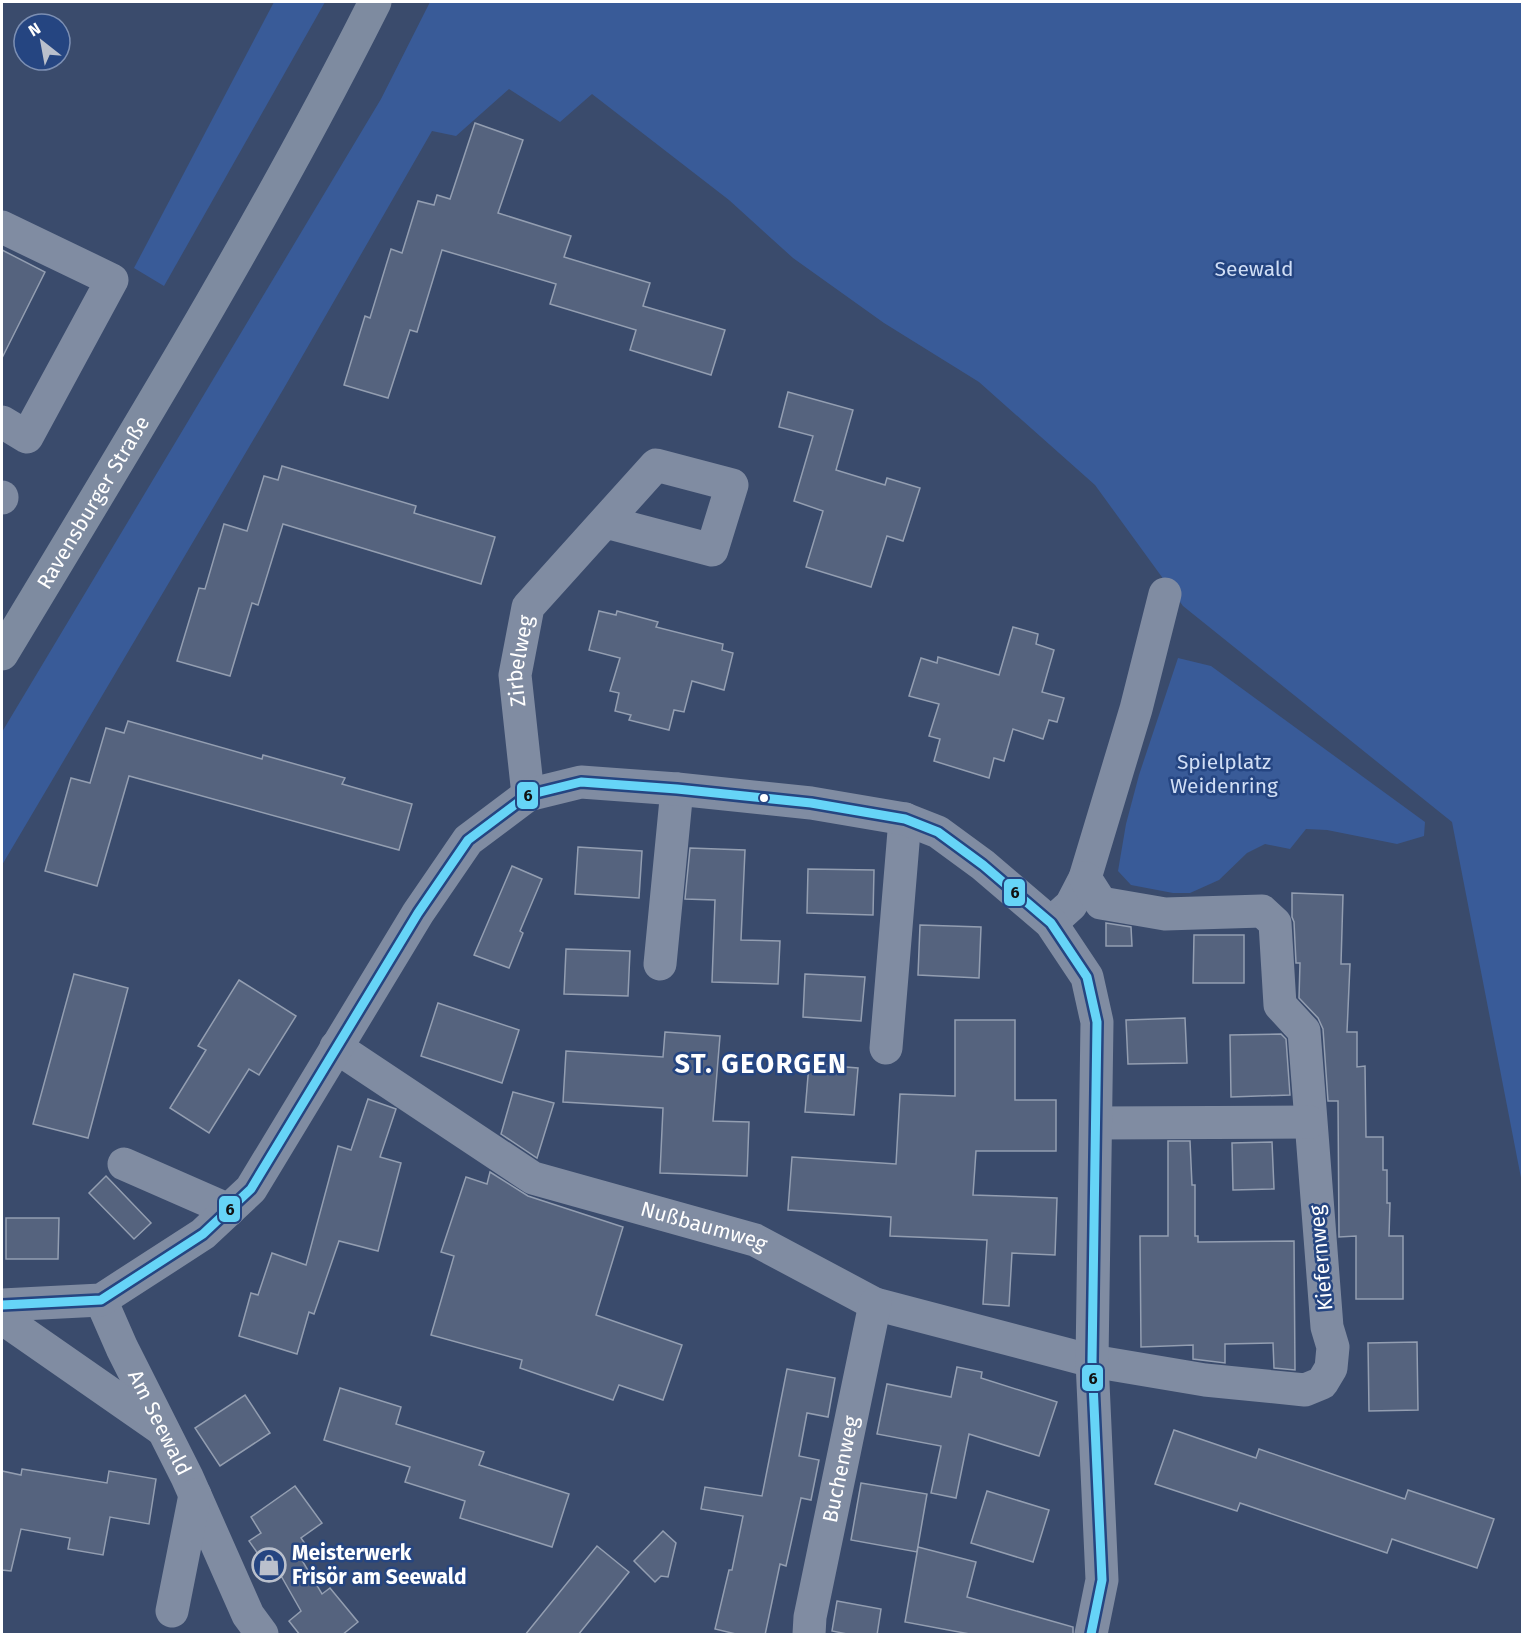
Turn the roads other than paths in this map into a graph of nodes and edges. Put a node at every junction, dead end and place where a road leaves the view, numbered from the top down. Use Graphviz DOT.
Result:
graph roads {
  1 [pos="375,2"];
  2 [pos="2,227"];
  3 [pos="2,422"];
  4 [pos="606,522"];
  5 [pos="1165,594"];
  6 [pos="2,654"];
  7 [pos="677,789"];
  8 [pos="528,795"];
  9 [pos="906,819"];
  10 [pos="1085,878"];
  11 [pos="1051,923"];
  12 [pos="660,964"];
  13 [pos="336,1047"];
  14 [pos="886,1048"];
  15 [pos="1310,1122"];
  16 [pos="1096,1123"];
  17 [pos="124,1164"];
  18 [pos="229,1210"];
  19 [pos="101,1300"];
  20 [pos="874,1304"];
  21 [pos="2,1305"];
  22 [pos="2,1318"];
  23 [pos="1092,1361"];
  24 [pos="163,1430"];
  25 [pos="195,1495"];
  26 [pos="172,1611"];
  27 [pos="262,1635"];
  28 [pos="809,1635"];
  29 [pos="1091,1635"];
  1 -- 6 [label="main road, Ravensburger Straße"];
  2 -- 3 [label="street"];
  4 -- 8 [label="street, Zirbelweg"];
  5 -- 10 [label="street"];
  7 -- 8 [label="street"];
  7 -- 9 [label="street"];
  7 -- 12 [label="street"];
  8 -- 13 [label="street"];
  9 -- 11 [label="street"];
  9 -- 14 [label="street"];
  10 -- 11 [label="street"];
  10 -- 15 [label="street, Kiefernweg"];
  11 -- 16 [label="street"];
  13 -- 18 [label="street"];
  13 -- 20 [label="street, Nußbaumweg"];
  15 -- 16 [label="street"];
  15 -- 23 [label="street, Kiefernweg"];
  16 -- 23 [label="street"];
  17 -- 18 [label="street"];
  18 -- 19 [label="street"];
  19 -- 21 [label="street"];
  19 -- 24 [label="street, Am Seewald"];
  20 -- 23 [label="street, Nußbaumweg"];
  20 -- 28 [label="street, Buchenweg"];
  22 -- 24 [label="street"];
  23 -- 29 [label="street"];
  24 -- 25 [label="street, Am Seewald"];
  25 -- 26 [label="street"];
  25 -- 27 [label="street, Am Seewald"];
}
